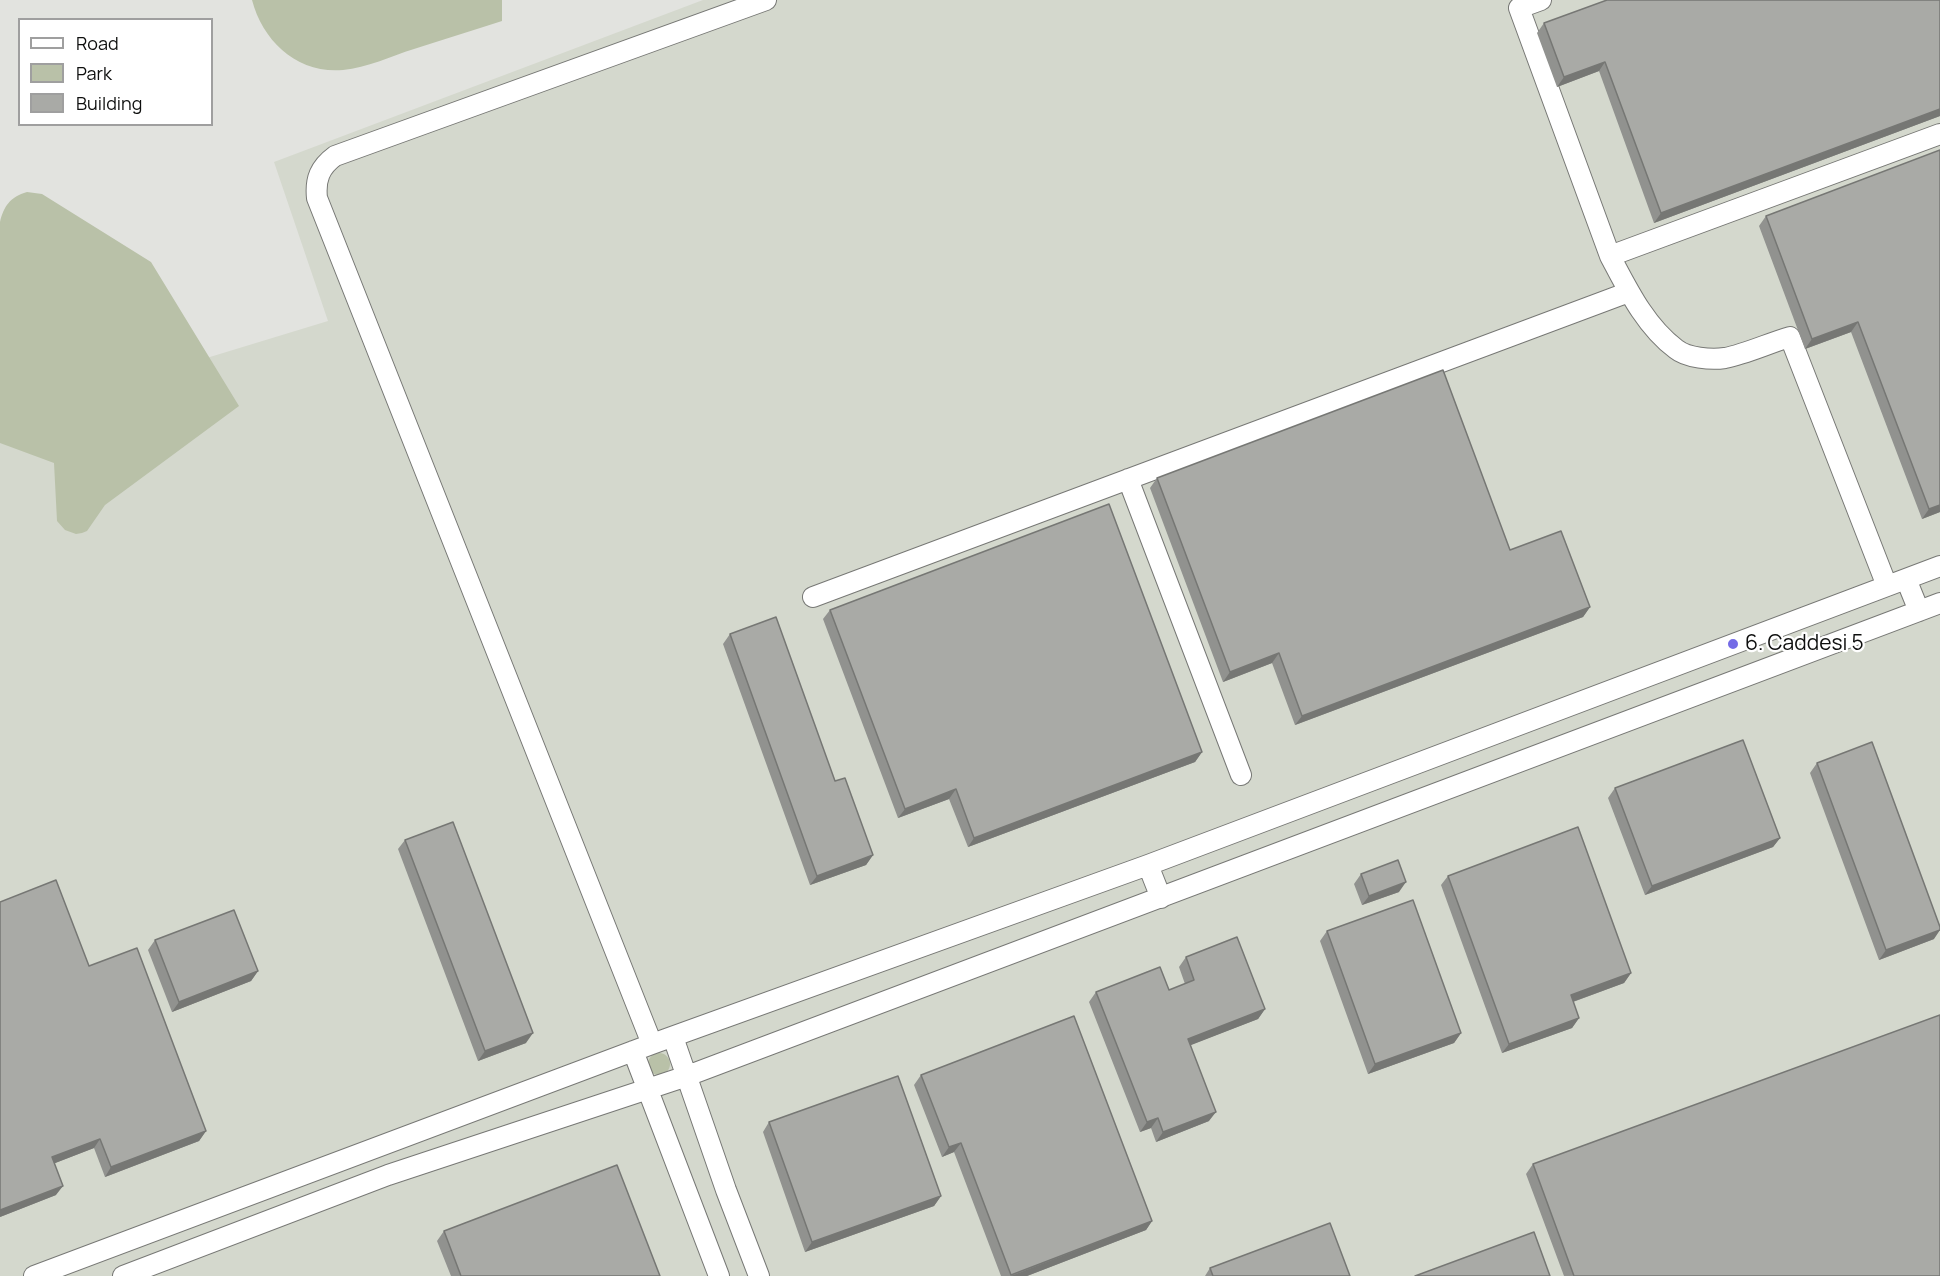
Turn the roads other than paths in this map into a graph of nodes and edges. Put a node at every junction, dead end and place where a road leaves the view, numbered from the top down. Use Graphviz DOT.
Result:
graph roads {
  1 [pos="766,0"];
  2 [pos="1541,0"];
  3 [pos="1940,134"];
  4 [pos="1610,256"];
  5 [pos="1629,292"];
  6 [pos="1128,479"];
  7 [pos="1940,566"];
  8 [pos="1897,582"];
  9 [pos="813,597"];
  10 [pos="1940,603"];
  11 [pos="1919,611"];
  12 [pos="1241,775"];
  13 [pos="1148,865"];
  14 [pos="1161,898"];
  15 [pos="673,1037"];
  16 [pos="643,1048"];
  17 [pos="687,1076"];
  18 [pos="647,1089"];
  19 [pos="130,1275"];
  20 [pos="34,1276"];
  21 [pos="718,1276"];
  22 [pos="759,1276"];
  1 -- 16 [label="street"];
  2 -- 4 [label="street"];
  3 -- 4 [label="street"];
  4 -- 5 [label="street"];
  5 -- 6 [label="street"];
  5 -- 8 [label="street"];
  6 -- 9 [label="street"];
  6 -- 12 [label="street"];
  7 -- 8 [label="street"];
  8 -- 11 [label="street"];
  8 -- 13 [label="street"];
  10 -- 11 [label="street"];
  11 -- 14 [label="street"];
  13 -- 14 [label="street"];
  13 -- 15 [label="street"];
  14 -- 17 [label="street"];
  15 -- 16 [label="street"];
  15 -- 17 [label="street"];
  16 -- 18 [label="street"];
  16 -- 20 [label="street"];
  17 -- 18 [label="street"];
  17 -- 22 [label="street"];
  18 -- 19 [label="street"];
  18 -- 21 [label="street"];
}
